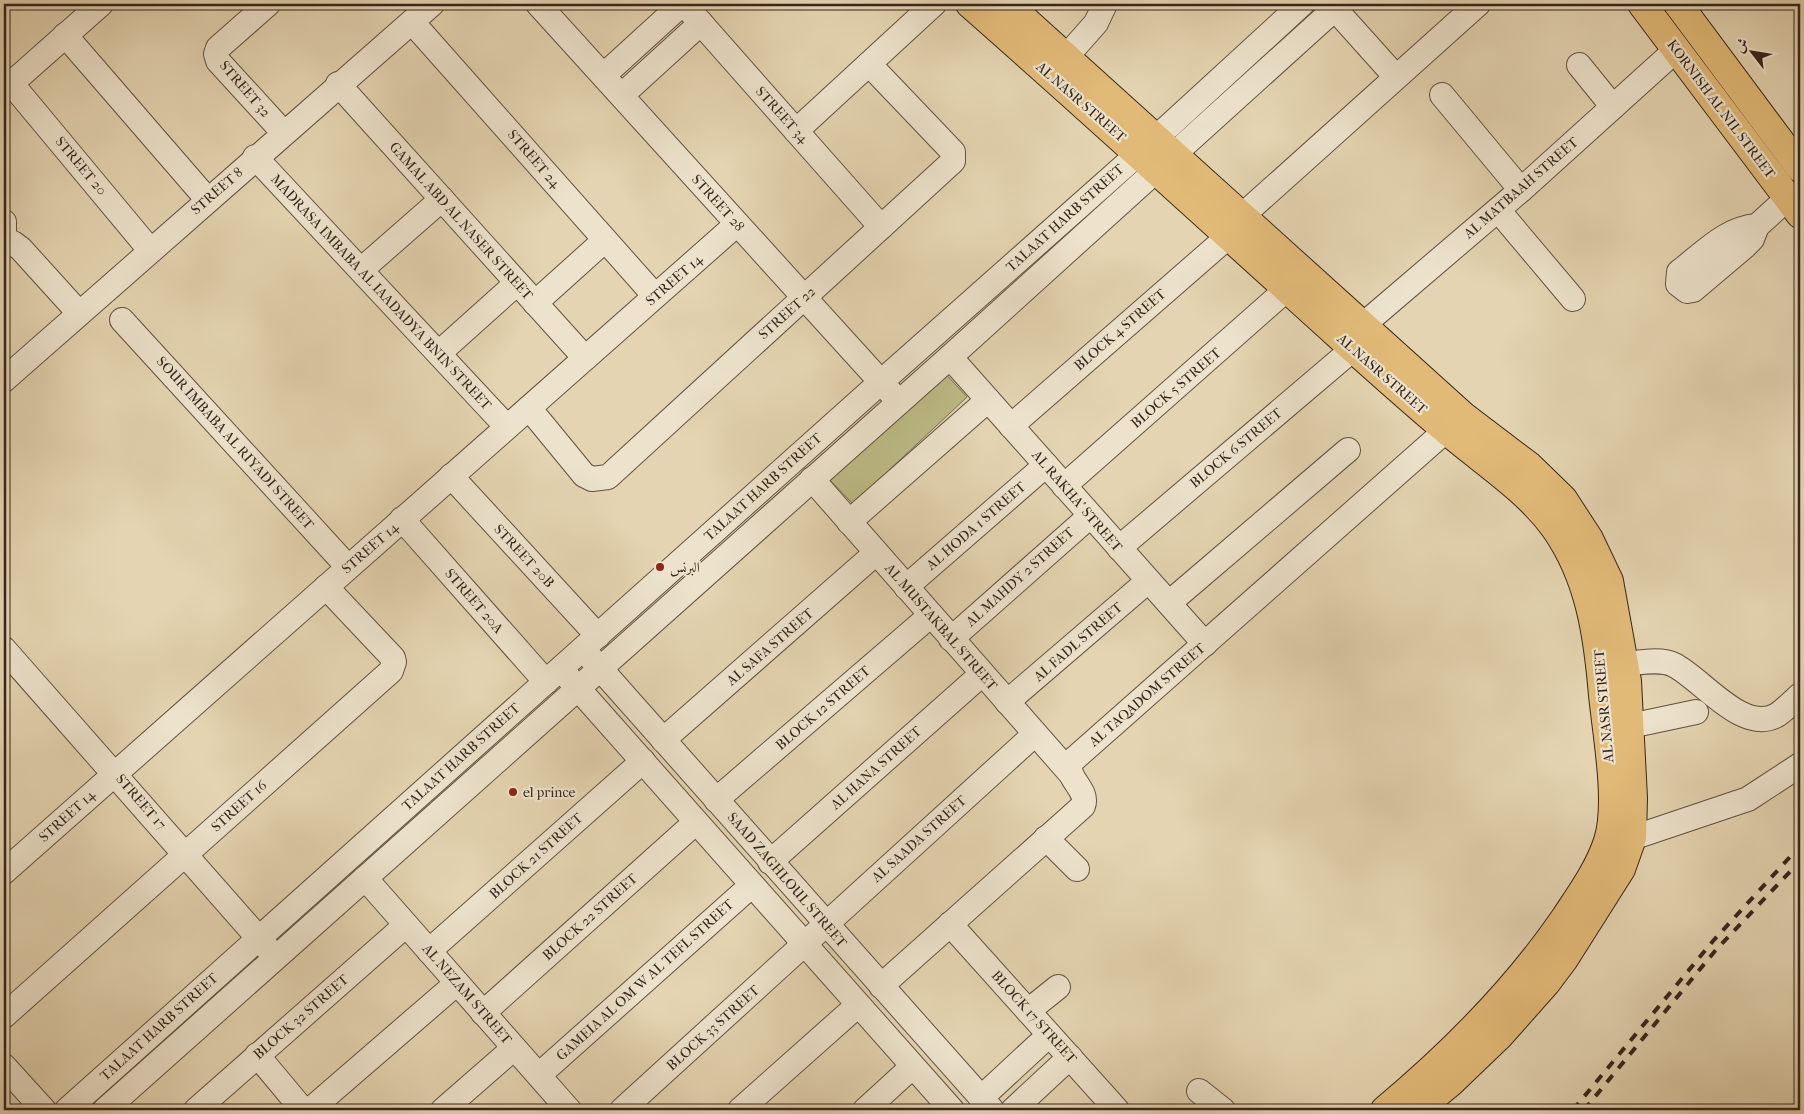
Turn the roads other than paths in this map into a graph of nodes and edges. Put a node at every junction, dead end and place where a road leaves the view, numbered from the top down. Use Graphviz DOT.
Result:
graph roads {
  1 [pos="101,4"];
  2 [pos="268,4"];
  3 [pos="432,4"];
  4 [pos="538,4"];
  5 [pos="683,4"];
  6 [pos="934,4"];
  7 [pos="970,4"];
  8 [pos="1007,4"];
  9 [pos="1104,4"];
  10 [pos="1302,4"];
  11 [pos="1478,4"];
  12 [pos="1642,4"];
  13 [pos="1678,4"];
  14 [pos="1338,6"];
  15 [pos="412,22"];
  16 [pos="700,23"];
  17 [pos="65,36"];
  18 [pos="1677,49"];
  19 [pos="1066,57"];
  20 [pos="869,64"];
  21 [pos="1579,66"];
  22 [pos="604,75"];
  23 [pos="1396,77"];
  24 [pos="338,84"];
  25 [pos="8,86"];
  26 [pos="622,95"];
  27 [pos="1442,95"];
  28 [pos="1613,107"];
  29 [pos="796,131"];
  30 [pos="283,132"];
  31 [pos="1156,154"];
  32 [pos="255,157"];
  33 [pos="1800,168"];
  34 [pos="1521,190"];
  35 [pos="207,199"];
  36 [pos="442,200"];
  37 [pos="1794,206"];
  38 [pos="1498,210"];
  39 [pos="4,222"];
  40 [pos="737,224"];
  41 [pos="1236,225"];
  42 [pos="881,227"];
  43 [pos="4,236"];
  44 [pos="606,240"];
  45 [pos="4,243"];
  46 [pos="150,250"];
  47 [pos="1705,266"];
  48 [pos="361,270"];
  49 [pos="517,284"];
  50 [pos="1287,289"];
  51 [pos="655,296"];
  52 [pos="804,297"];
  53 [pos="1573,299"];
  54 [pos="535,303"];
  55 [pos="79,313"];
  56 [pos="122,320"];
  57 [pos="1358,337"];
  58 [pos="439,353"];
  59 [pos="950,357"];
  60 [pos="585,358"];
  61 [pos="4,380"];
  62 [pos="881,382"];
  63 [pos="988,400"];
  64 [pos="899,402"];
  65 [pos="529,408"];
  66 [pos="1455,423"];
  67 [pos="1011,426"];
  68 [pos="507,428"];
  69 [pos="1348,450"];
  70 [pos="1046,465"];
  71 [pos="451,476"];
  72 [pos="812,479"];
  73 [pos="1064,486"];
  74 [pos="1090,516"];
  75 [pos="402,519"];
  76 [pos="849,522"];
  77 [pos="1119,548"];
  78 [pos="876,553"];
  79 [pos="348,567"];
  80 [pos="1148,581"];
  81 [pos="326,587"];
  82 [pos="906,587"];
  83 [pos="1169,603"];
  84 [pos="930,616"];
  85 [pos="951,639"];
  86 [pos="590,643"];
  87 [pos="1205,644"];
  88 [pos="4,649"];
  89 [pos="1624,664"];
  90 [pos="600,669"];
  91 [pos="982,674"];
  92 [pos="554,675"];
  93 [pos="578,688"];
  94 [pos="1800,695"];
  95 [pos="1007,702"];
  96 [pos="1696,712"];
  97 [pos="1630,726"];
  98 [pos="1036,734"];
  99 [pos="663,740"];
  100 [pos="643,761"];
  101 [pos="1800,765"];
  102 [pos="115,773"];
  103 [pos="1070,774"];
  104 [pos="716,800"];
  105 [pos="696,822"];
  106 [pos="1046,838"];
  107 [pos="1620,839"];
  108 [pos="186,854"];
  109 [pos="770,862"];
  110 [pos="1076,869"];
  111 [pos="4,872"];
  112 [pos="365,878"];
  113 [pos="752,885"];
  114 [pos="824,924"];
  115 [pos="950,924"];
  116 [pos="406,925"];
  117 [pos="259,938"];
  118 [pos="805,945"];
  119 [pos="429,951"];
  120 [pos="276,958"];
  121 [pos="457,983"];
  122 [pos="880,986"];
  123 [pos="1058,987"];
  124 [pos="858,1005"];
  125 [pos="1028,1011"];
  126 [pos="483,1013"];
  127 [pos="4,1016"];
  128 [pos="1049,1035"];
  129 [pos="514,1048"];
  130 [pos="257,1055"];
  131 [pos="1070,1058"];
  132 [pos="4,1066"];
  133 [pos="912,1067"];
  134 [pos="539,1075"];
  135 [pos="1199,1091"];
  136 [pos="986,1104"];
  137 [pos="44,1110"];
  138 [pos="67,1110"];
  139 [pos="105,1110"];
  140 [pos="196,1110"];
  141 [pos="303,1110"];
  142 [pos="310,1110"];
  143 [pos="443,1110"];
  144 [pos="569,1110"];
  145 [pos="622,1110"];
  146 [pos="740,1110"];
  147 [pos="865,1110"];
  148 [pos="952,1110"];
  149 [pos="1013,1110"];
  150 [pos="1117,1110"];
  151 [pos="1223,1110"];
  152 [pos="1385,1110"];
  153 [pos="1417,1110"];
  1 -- 17 [label="street"];
  2 -- 30 [label="street, STREET 32"];
  3 -- 15 [label="street, STREET 8"];
  4 -- 22 [label="street, STREET 28"];
  5 -- 16 [label="street, STREET 34"];
  5 -- 22 [label="street"];
  6 -- 20 [label="street"];
  7 -- 31 [label="main road, AL NASR STREET"];
  8 -- 19 [label="main road, AL NASR STREET"];
  9 -- 19 [label="street"];
  10 -- 31 [label="street, TALAAT HARB STREET"];
  11 -- 23 [label="street, BLOCK 4 STREET"];
  12 -- 18 [label="main road, KORNISH AL NIL STREET"];
  13 -- 33 [label="main road, KORNISH AL NIL STREET"];
  14 -- 23 [label="street"];
  14 -- 31 [label="street, TALAAT HARB STREET"];
  15 -- 24 [label="street, STREET 8"];
  15 -- 44 [label="street, STREET 24"];
  16 -- 26 [label="street"];
  16 -- 29 [label="street, STREET 34"];
  17 -- 25 [label="street"];
  17 -- 35 [label="street"];
  18 -- 28 [label="street, AL MATBAAH STREET"];
  18 -- 37 [label="main road, KORNISH AL NIL STREET"];
  19 -- 31 [label="main road, AL NASR STREET"];
  20 -- 29 [label="street"];
  20 -- 42 [label="street, STREET 22"];
  21 -- 28 [label="street"];
  22 -- 26 [label="street, STREET 28"];
  23 -- 41 [label="street, BLOCK 4 STREET"];
  24 -- 30 [label="street, STREET 8"];
  24 -- 36 [label="street, GAMAL ABD AL NASER STREET"];
  25 -- 46 [label="street, STREET 20"];
  26 -- 40 [label="street, STREET 28"];
  27 -- 34 [label="street"];
  28 -- 34 [label="street, AL MATBAAH STREET"];
  29 -- 42 [label="street, STREET 34"];
  30 -- 32 [label="street, STREET 8"];
  31 -- 41 [label="main road, AL NASR STREET"];
  31 -- 59 [label="street, TALAAT HARB STREET"];
  31 -- 62 [label="street, TALAAT HARB STREET"];
  32 -- 35 [label="street, STREET 8"];
  32 -- 48 [label="street, MADRASA IMBABA AL IAADADYA BNIN STREET"];
  34 -- 38 [label="street, AL MATBAAH STREET"];
  35 -- 46 [label="street, STREET 8"];
  36 -- 48 [label="street"];
  36 -- 49 [label="street, GAMAL ABD AL NASER STREET"];
  37 -- 47 [label="street"];
  38 -- 53 [label="street"];
  38 -- 57 [label="street, AL MATBAAH STREET"];
  39 -- 43 [label="street"];
  40 -- 51 [label="street, STREET 14"];
  40 -- 52 [label="street, STREET 28"];
  41 -- 50 [label="main road, AL NASR STREET"];
  41 -- 57 [label="main road, AL NASR STREET"];
  41 -- 67 [label="street, BLOCK 4 STREET"];
  42 -- 52 [label="street, STREET 22"];
  44 -- 51 [label="street, STREET 24"];
  44 -- 54 [label="street"];
  45 -- 55 [label="street"];
  46 -- 55 [label="street, STREET 8"];
  48 -- 58 [label="street, MADRASA IMBABA AL IAADADYA BNIN STREET"];
  49 -- 54 [label="street, GAMAL ABD AL NASER STREET"];
  49 -- 58 [label="street"];
  50 -- 57 [label="main road, AL NASR STREET"];
  50 -- 73 [label="street, BLOCK 5 STREET"];
  51 -- 60 [label="street, STREET 14"];
  52 -- 62 [label="street, STREET 28"];
  52 -- 65 [label="street, STREET 22"];
  54 -- 60 [label="street, GAMAL ABD AL NASER STREET"];
  55 -- 61 [label="street, STREET 8"];
  56 -- 79 [label="street, SOUR IMBABA AL RIYADI STREET"];
  57 -- 66 [label="main road, AL NASR STREET"];
  57 -- 77 [label="street, BLOCK 6 STREET"];
  58 -- 68 [label="street, MADRASA IMBABA AL IAADADYA BNIN STREET"];
  59 -- 63 [label="street, AL RAKHA' STREET"];
  59 -- 64 [label="street, TALAAT HARB STREET"];
  60 -- 65 [label="street, STREET 14"];
  62 -- 64 [label="street, STREET 28"];
  62 -- 86 [label="street, TALAAT HARB STREET"];
  63 -- 67 [label="street, AL RAKHA' STREET"];
  63 -- 76 [label="street"];
  64 -- 72 [label="street, TALAAT HARB STREET"];
  65 -- 68 [label="street, STREET 14"];
  66 -- 87 [label="street, AL TAQADOM STREET"];
  66 -- 89 [label="main road, AL NASR STREET"];
  66 -- 107 [label="main road, AL NASR STREET"];
  67 -- 70 [label="street, AL RAKHA' STREET"];
  68 -- 71 [label="street, STREET 14"];
  69 -- 83 [label="street"];
  70 -- 73 [label="street, AL RAKHA' STREET"];
  70 -- 82 [label="street, AL HODA 1 STREET"];
  71 -- 75 [label="street, STREET 14"];
  71 -- 86 [label="street, STREET 20B"];
  72 -- 76 [label="street, AL MUSTAKBAL STREET"];
  72 -- 90 [label="street, TALAAT HARB STREET"];
  73 -- 74 [label="street, AL RAKHA' STREET"];
  74 -- 77 [label="street, AL RAKHA' STREET"];
  74 -- 85 [label="street, AL MAHDY 2 STREET"];
  75 -- 79 [label="street, STREET 14"];
  75 -- 92 [label="street, STREET 20A"];
  76 -- 78 [label="street, AL MUSTAKBAL STREET"];
  77 -- 80 [label="street, AL RAKHA' STREET"];
  78 -- 82 [label="street, AL MUSTAKBAL STREET"];
  78 -- 99 [label="street, AL SAFA STREET"];
  79 -- 81 [label="street, STREET 14"];
  80 -- 83 [label="street, AL RAKHA' STREET"];
  80 -- 95 [label="street, AL FADL STREET"];
  81 -- 102 [label="street, STREET 14"];
  81 -- 108 [label="street, STREET 16"];
  82 -- 84 [label="street, AL MUSTAKBAL STREET"];
  83 -- 87 [label="street, AL RAKHA' STREET"];
  84 -- 85 [label="street, AL MUSTAKBAL STREET"];
  84 -- 104 [label="street, BLOCK 12 STREET"];
  85 -- 91 [label="street, AL MUSTAKBAL STREET"];
  86 -- 90 [label="street, SAAD ZAGHLOUL STREET"];
  86 -- 92 [label="street, TALAAT HARB STREET"];
  87 -- 103 [label="street, AL TAQADOM STREET"];
  88 -- 102 [label="street, STREET 17"];
  89 -- 94 [label="street"];
  89 -- 97 [label="main road, AL NASR STREET"];
  90 -- 93 [label="street, TALAAT HARB STREET"];
  90 -- 99 [label="street, SAAD ZAGHLOUL STREET"];
  91 -- 95 [label="street, AL MUSTAKBAL STREET"];
  91 -- 109 [label="street, AL HANA STREET"];
  92 -- 93 [label="street, SAAD ZAGHLOUL STREET"];
  92 -- 117 [label="street, TALAAT HARB STREET"];
  93 -- 100 [label="street, SAAD ZAGHLOUL STREET"];
  93 -- 112 [label="street, TALAAT HARB STREET"];
  95 -- 98 [label="street, AL MUSTAKBAL STREET"];
  96 -- 97 [label="street"];
  97 -- 107 [label="main road, AL NASR STREET"];
  98 -- 103 [label="street, AL MUSTAKBAL STREET"];
  98 -- 114 [label="street, AL SAADA STREET"];
  99 -- 104 [label="street, SAAD ZAGHLOUL STREET"];
  100 -- 105 [label="street, SAAD ZAGHLOUL STREET"];
  100 -- 119 [label="street, BLOCK 21 STREET"];
  101 -- 107 [label="street"];
  102 -- 108 [label="street, STREET 17"];
  102 -- 111 [label="street, STREET 14"];
  103 -- 106 [label="street"];
  104 -- 109 [label="street, SAAD ZAGHLOUL STREET"];
  105 -- 113 [label="street, SAAD ZAGHLOUL STREET"];
  105 -- 126 [label="street, BLOCK 22 STREET"];
  106 -- 110 [label="street"];
  106 -- 115 [label="street"];
  107 -- 152 [label="main road"];
  107 -- 153 [label="main road"];
  108 -- 117 [label="street, STREET 17"];
  108 -- 127 [label="street, STREET 16"];
  109 -- 114 [label="street, SAAD ZAGHLOUL STREET"];
  112 -- 116 [label="street, AL NEZAM STREET"];
  112 -- 120 [label="street, TALAAT HARB STREET"];
  113 -- 118 [label="street, SAAD ZAGHLOUL STREET"];
  113 -- 134 [label="street, GAMEIA AL OM W AL TEFL STREET"];
  114 -- 118 [label="street, AL SAADA STREET"];
  114 -- 122 [label="street, SAAD ZAGHLOUL STREET"];
  115 -- 122 [label="street"];
  115 -- 125 [label="street, BLOCK 17 STREET"];
  116 -- 119 [label="street, AL NEZAM STREET"];
  116 -- 130 [label="street, BLOCK 32 STREET"];
  117 -- 120 [label="street, STREET 17"];
  117 -- 138 [label="street, TALAAT HARB STREET"];
  118 -- 124 [label="street, SAAD ZAGHLOUL STREET"];
  118 -- 145 [label="street, BLOCK 33 STREET"];
  119 -- 121 [label="street, AL NEZAM STREET"];
  120 -- 139 [label="street, TALAAT HARB STREET"];
  121 -- 126 [label="street, AL NEZAM STREET"];
  121 -- 142 [label="street"];
  122 -- 136 [label="street, SAAD ZAGHLOUL STREET"];
  123 -- 125 [label="street"];
  124 -- 133 [label="street, SAAD ZAGHLOUL STREET"];
  124 -- 146 [label="street"];
  125 -- 128 [label="street, BLOCK 17 STREET"];
  126 -- 129 [label="street, AL NEZAM STREET"];
  128 -- 131 [label="street, BLOCK 17 STREET"];
  128 -- 136 [label="street"];
  129 -- 134 [label="street, AL NEZAM STREET"];
  129 -- 143 [label="street"];
  130 -- 140 [label="street, BLOCK 32 STREET"];
  130 -- 141 [label="street"];
  131 -- 149 [label="street"];
  131 -- 150 [label="street, BLOCK 17 STREET"];
  132 -- 137 [label="street"];
  133 -- 147 [label="street"];
  133 -- 148 [label="street, SAAD ZAGHLOUL STREET"];
  134 -- 144 [label="street, AL NEZAM STREET"];
  135 -- 151 [label="street"];
}
